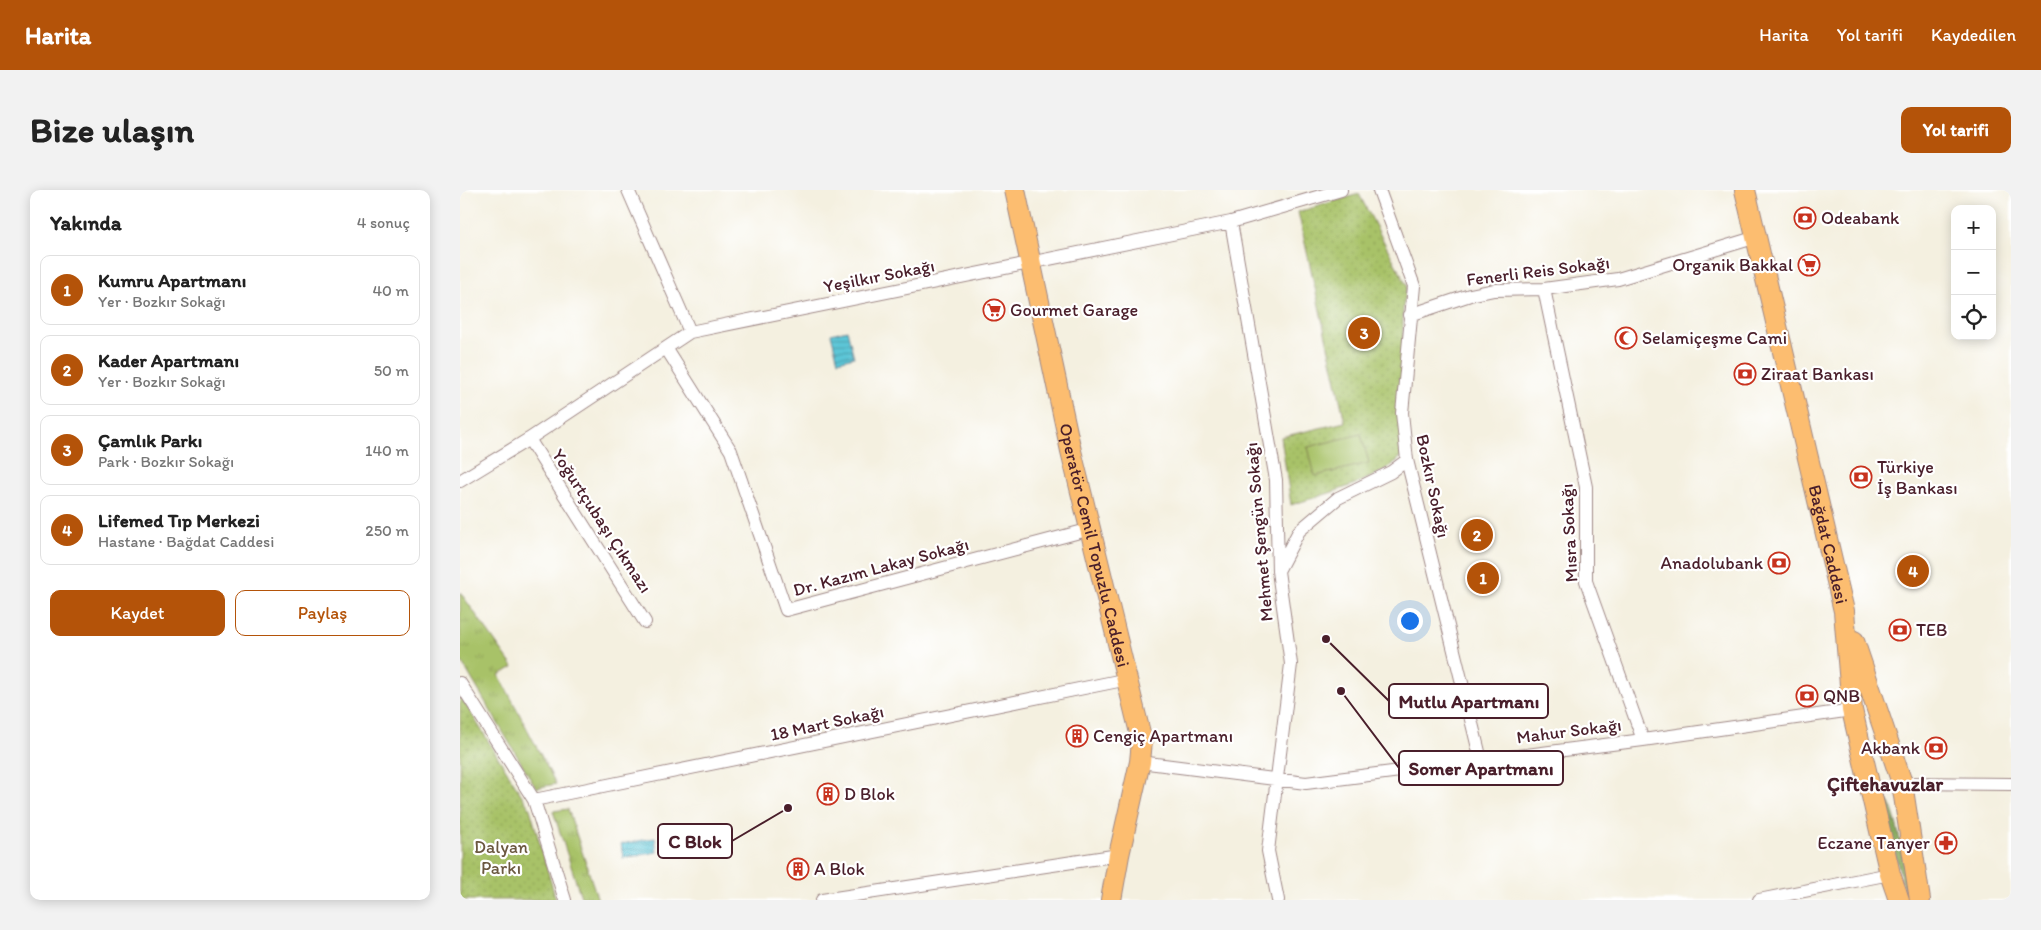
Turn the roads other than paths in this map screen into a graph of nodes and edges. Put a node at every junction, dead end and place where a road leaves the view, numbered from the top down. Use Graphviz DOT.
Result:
graph roads {
  1 [pos="628,190"];
  2 [pos="1015,190"];
  3 [pos="1341,190"];
  4 [pos="1379,190"];
  5 [pos="1745,190"];
  6 [pos="1232,222"];
  7 [pos="1757,237"];
  8 [pos="1032,264"];
  9 [pos="1544,289"];
  10 [pos="1410,315"];
  11 [pos="690,332"];
  12 [pos="666,348"];
  13 [pos="529,439"];
  14 [pos="1407,460"];
  15 [pos="460,481"];
  16 [pos="1090,529"];
  17 [pos="1278,571"];
  18 [pos="1844,610"];
  19 [pos="645,622"];
  20 [pos="1128,679"];
  21 [pos="460,683"];
  22 [pos="1852,710"];
  23 [pos="1643,740"];
  24 [pos="1481,760"];
  25 [pos="1140,762"];
  26 [pos="1276,780"];
  27 [pos="1902,783"];
  28 [pos="2011,784"];
  29 [pos="534,800"];
  30 [pos="1119,855"];
  31 [pos="1890,874"];
  32 [pos="565,900"];
  33 [pos="822,900"];
  34 [pos="1111,900"];
  35 [pos="1278,900"];
  36 [pos="1759,900"];
  37 [pos="1899,900"];
  38 [pos="1920,900"];
  1 -- 11 [label="street"];
  2 -- 8 [label="main road, Operatör Cemil Topuzlu Caddesi"];
  3 -- 6 [label="street, Yeşilkır Sokağı"];
  4 -- 10 [label="street, Bozkır Sokağı"];
  5 -- 7 [label="main road, Bağdat Caddesi"];
  6 -- 8 [label="street, Yeşilkır Sokağı"];
  6 -- 17 [label="street, Mehmet Şengün Sokağı"];
  7 -- 9 [label="street, Fenerli Reis Sokağı"];
  7 -- 18 [label="main road, Bağdat Caddesi"];
  8 -- 11 [label="street, Yeşilkır Sokağı"];
  8 -- 16 [label="main road, Operatör Cemil Topuzlu Caddesi"];
  9 -- 10 [label="street, Fenerli Reis Sokağı"];
  9 -- 23 [label="street, Mısra Sokağı"];
  10 -- 14 [label="street, Bozkır Sokağı"];
  11 -- 12 [label="street, Yeşilkır Sokağı"];
  12 -- 13 [label="street, Yeşilkır Sokağı"];
  12 -- 16 [label="street, Dr. Kazım Lakay Sokağı"];
  13 -- 15 [label="street, Yeşilkır Sokağı"];
  13 -- 19 [label="street, Yoğurtçubaşı Çıkmazı"];
  14 -- 17 [label="street"];
  14 -- 24 [label="street, Bozkır Sokağı"];
  16 -- 20 [label="main road, Operatör Cemil Topuzlu Caddesi"];
  17 -- 26 [label="street, Mehmet Şengün Sokağı"];
  18 -- 22 [label="main road, Bağdat Caddesi"];
  18 -- 27 [label="main road"];
  20 -- 25 [label="main road, Operatör Cemil Topuzlu Caddesi"];
  20 -- 29 [label="street, 18 Mart Sokağı"];
  21 -- 29 [label="street"];
  22 -- 23 [label="street, Mahur Sokağı"];
  22 -- 31 [label="main road, Bağdat Caddesi"];
  23 -- 24 [label="street, Mahur Sokağı"];
  24 -- 26 [label="street, Mahur Sokağı"];
  25 -- 26 [label="street, Mahur Sokağı"];
  25 -- 30 [label="main road, Operatör Cemil Topuzlu Caddesi"];
  26 -- 35 [label="street, Mehmet Şengün Sokağı"];
  27 -- 28 [label="street"];
  27 -- 38 [label="main road"];
  29 -- 32 [label="street"];
  30 -- 33 [label="street"];
  30 -- 34 [label="main road, Operatör Cemil Topuzlu Caddesi"];
  31 -- 36 [label="street"];
  31 -- 37 [label="main road, Bağdat Caddesi"];
}
